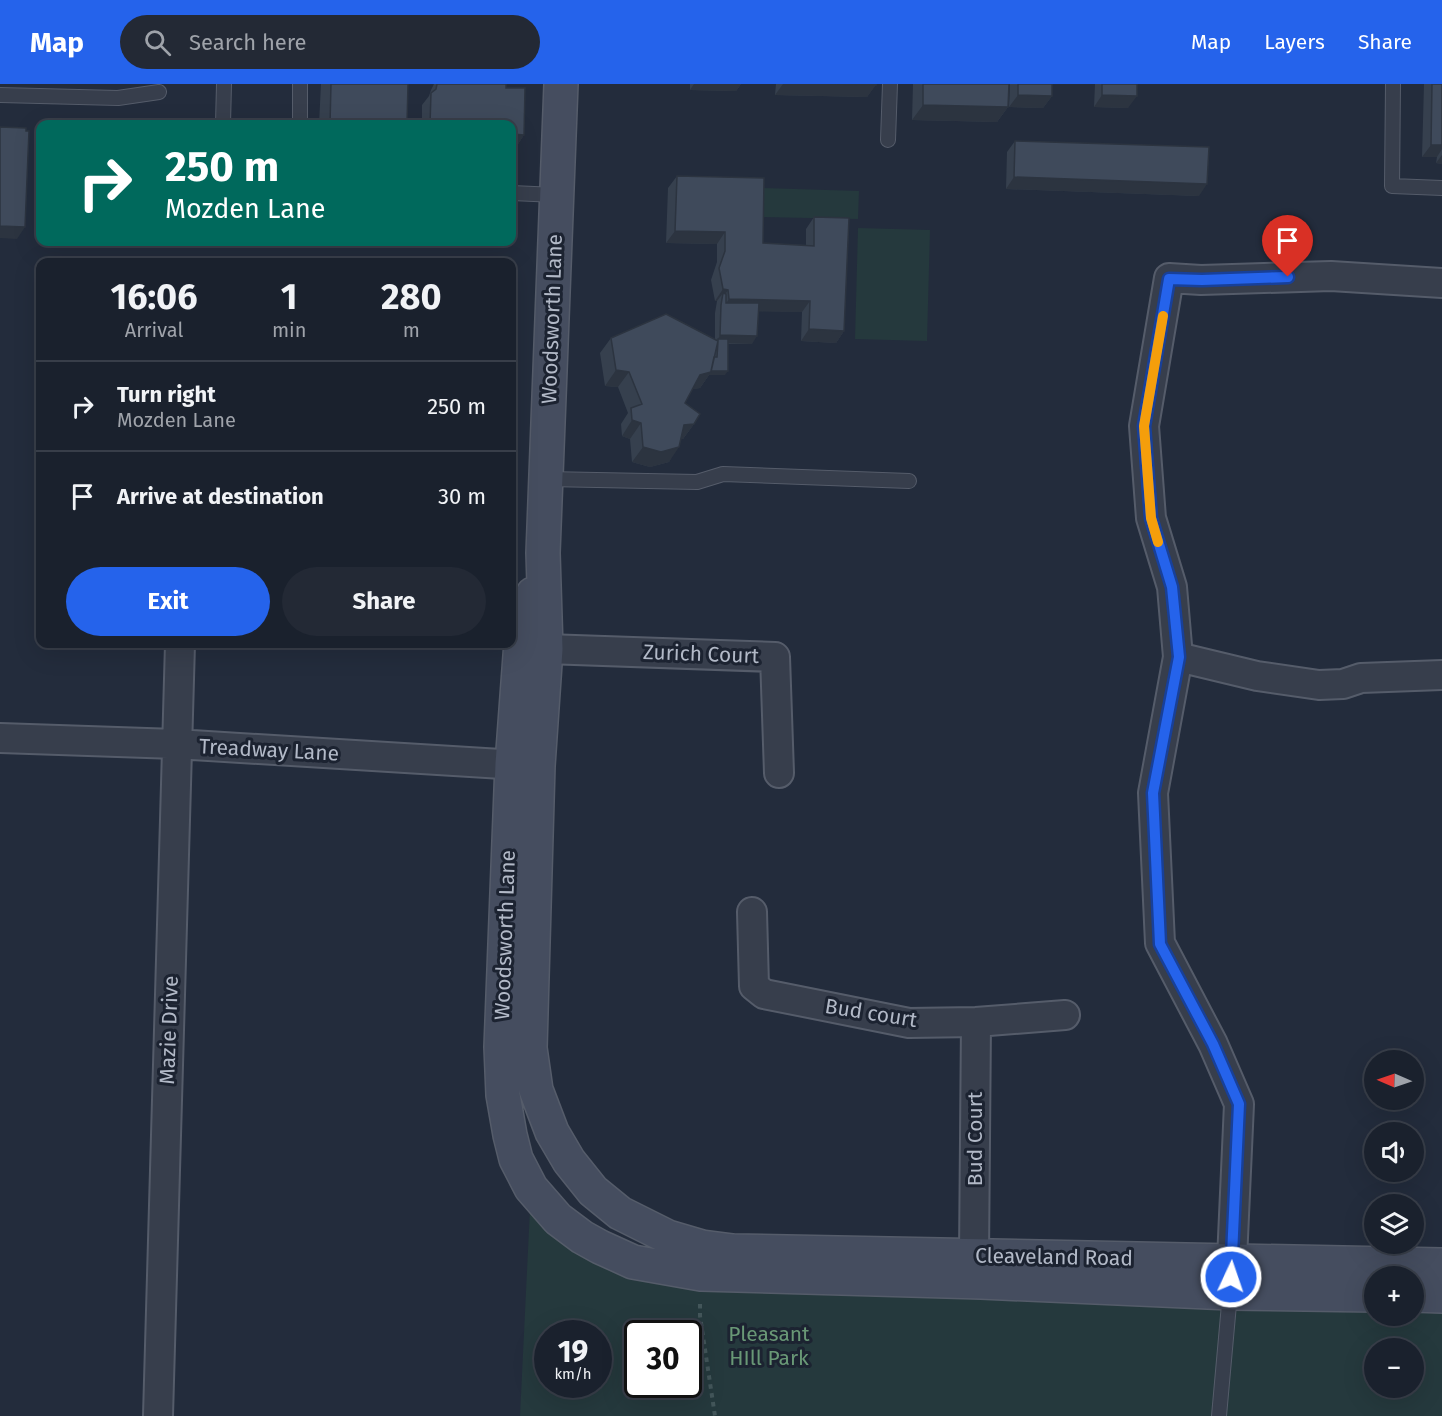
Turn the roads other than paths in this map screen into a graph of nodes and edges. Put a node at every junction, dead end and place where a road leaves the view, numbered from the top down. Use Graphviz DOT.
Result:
graph roads {
  1 [pos="224,84"];
  2 [pos="300,84"];
  3 [pos="561,84"];
  4 [pos="890,84"];
  5 [pos="1393,84"];
  6 [pos="159,92"];
  7 [pos="0,95"];
  8 [pos="223,120"];
  9 [pos="300,120"];
  10 [pos="888,140"];
  11 [pos="1442,188"];
  12 [pos="516,193"];
  13 [pos="556,195"];
  14 [pos="1442,284"];
  15 [pos="547,479"];
  16 [pos="909,481"];
  17 [pos="543,553"];
  18 [pos="180,648"];
  19 [pos="546,649"];
  20 [pos="1179,657"];
  21 [pos="1442,675"];
  22 [pos="0,738"];
  23 [pos="176,744"];
  24 [pos="525,765"];
  25 [pos="779,773"];
  26 [pos="752,912"];
  27 [pos="1065,1015"];
  28 [pos="976,1022"];
  29 [pos="569,1161"];
  30 [pos="531,1188"];
  31 [pos="668,1237"];
  32 [pos="974,1256"];
  33 [pos="1232,1261"];
  34 [pos="633,1262"];
  35 [pos="1442,1265"];
  36 [pos="1230,1293"];
  37 [pos="1364,1295"];
  38 [pos="1424,1295"];
  39 [pos="1442,1296"];
  40 [pos="158,1416"];
  41 [pos="1219,1416"];
  1 -- 8 [label="lane"];
  2 -- 9 [label="lane"];
  3 -- 13 [label="street, Woodsworth Lane"];
  4 -- 10 [label="lane"];
  5 -- 11 [label="lane"];
  6 -- 7 [label="lane"];
  12 -- 13 [label="lane"];
  13 -- 15 [label="street, Woodsworth Lane"];
  14 -- 20 [label="street"];
  15 -- 16 [label="lane"];
  15 -- 17 [label="street, Woodsworth Lane"];
  17 -- 19 [label="street, Woodsworth Lane"];
  17 -- 24 [label="street, Woodsworth Lane"];
  18 -- 23 [label="street, Mazie Drive"];
  19 -- 24 [label="street, Woodsworth Lane"];
  19 -- 25 [label="street, Zurich Court"];
  20 -- 21 [label="street"];
  20 -- 33 [label="street"];
  22 -- 23 [label="street, Treadway Lane"];
  23 -- 24 [label="street, Treadway Lane"];
  23 -- 40 [label="street, Mazie Drive"];
  24 -- 29 [label="street, Woodsworth Lane"];
  24 -- 30 [label="street, Woodsworth Lane"];
  26 -- 28 [label="street, Bud court"];
  27 -- 28 [label="street, Bud court"];
  28 -- 32 [label="street, Bud Court"];
  29 -- 30 [label="street"];
  29 -- 31 [label="street, Woodsworth Lane"];
  30 -- 34 [label="street, Woodsworth Lane"];
  31 -- 32 [label="street, Cleaveland Road"];
  32 -- 33 [label="street, Cleaveland Road"];
  33 -- 35 [label="street, Cleaveland Road"];
  33 -- 36 [label="street"];
  34 -- 36 [label="street, Cleaveland Road"];
  36 -- 37 [label="street, Cleaveland Road"];
  36 -- 41 [label="lane"];
  38 -- 39 [label="street"];
}
